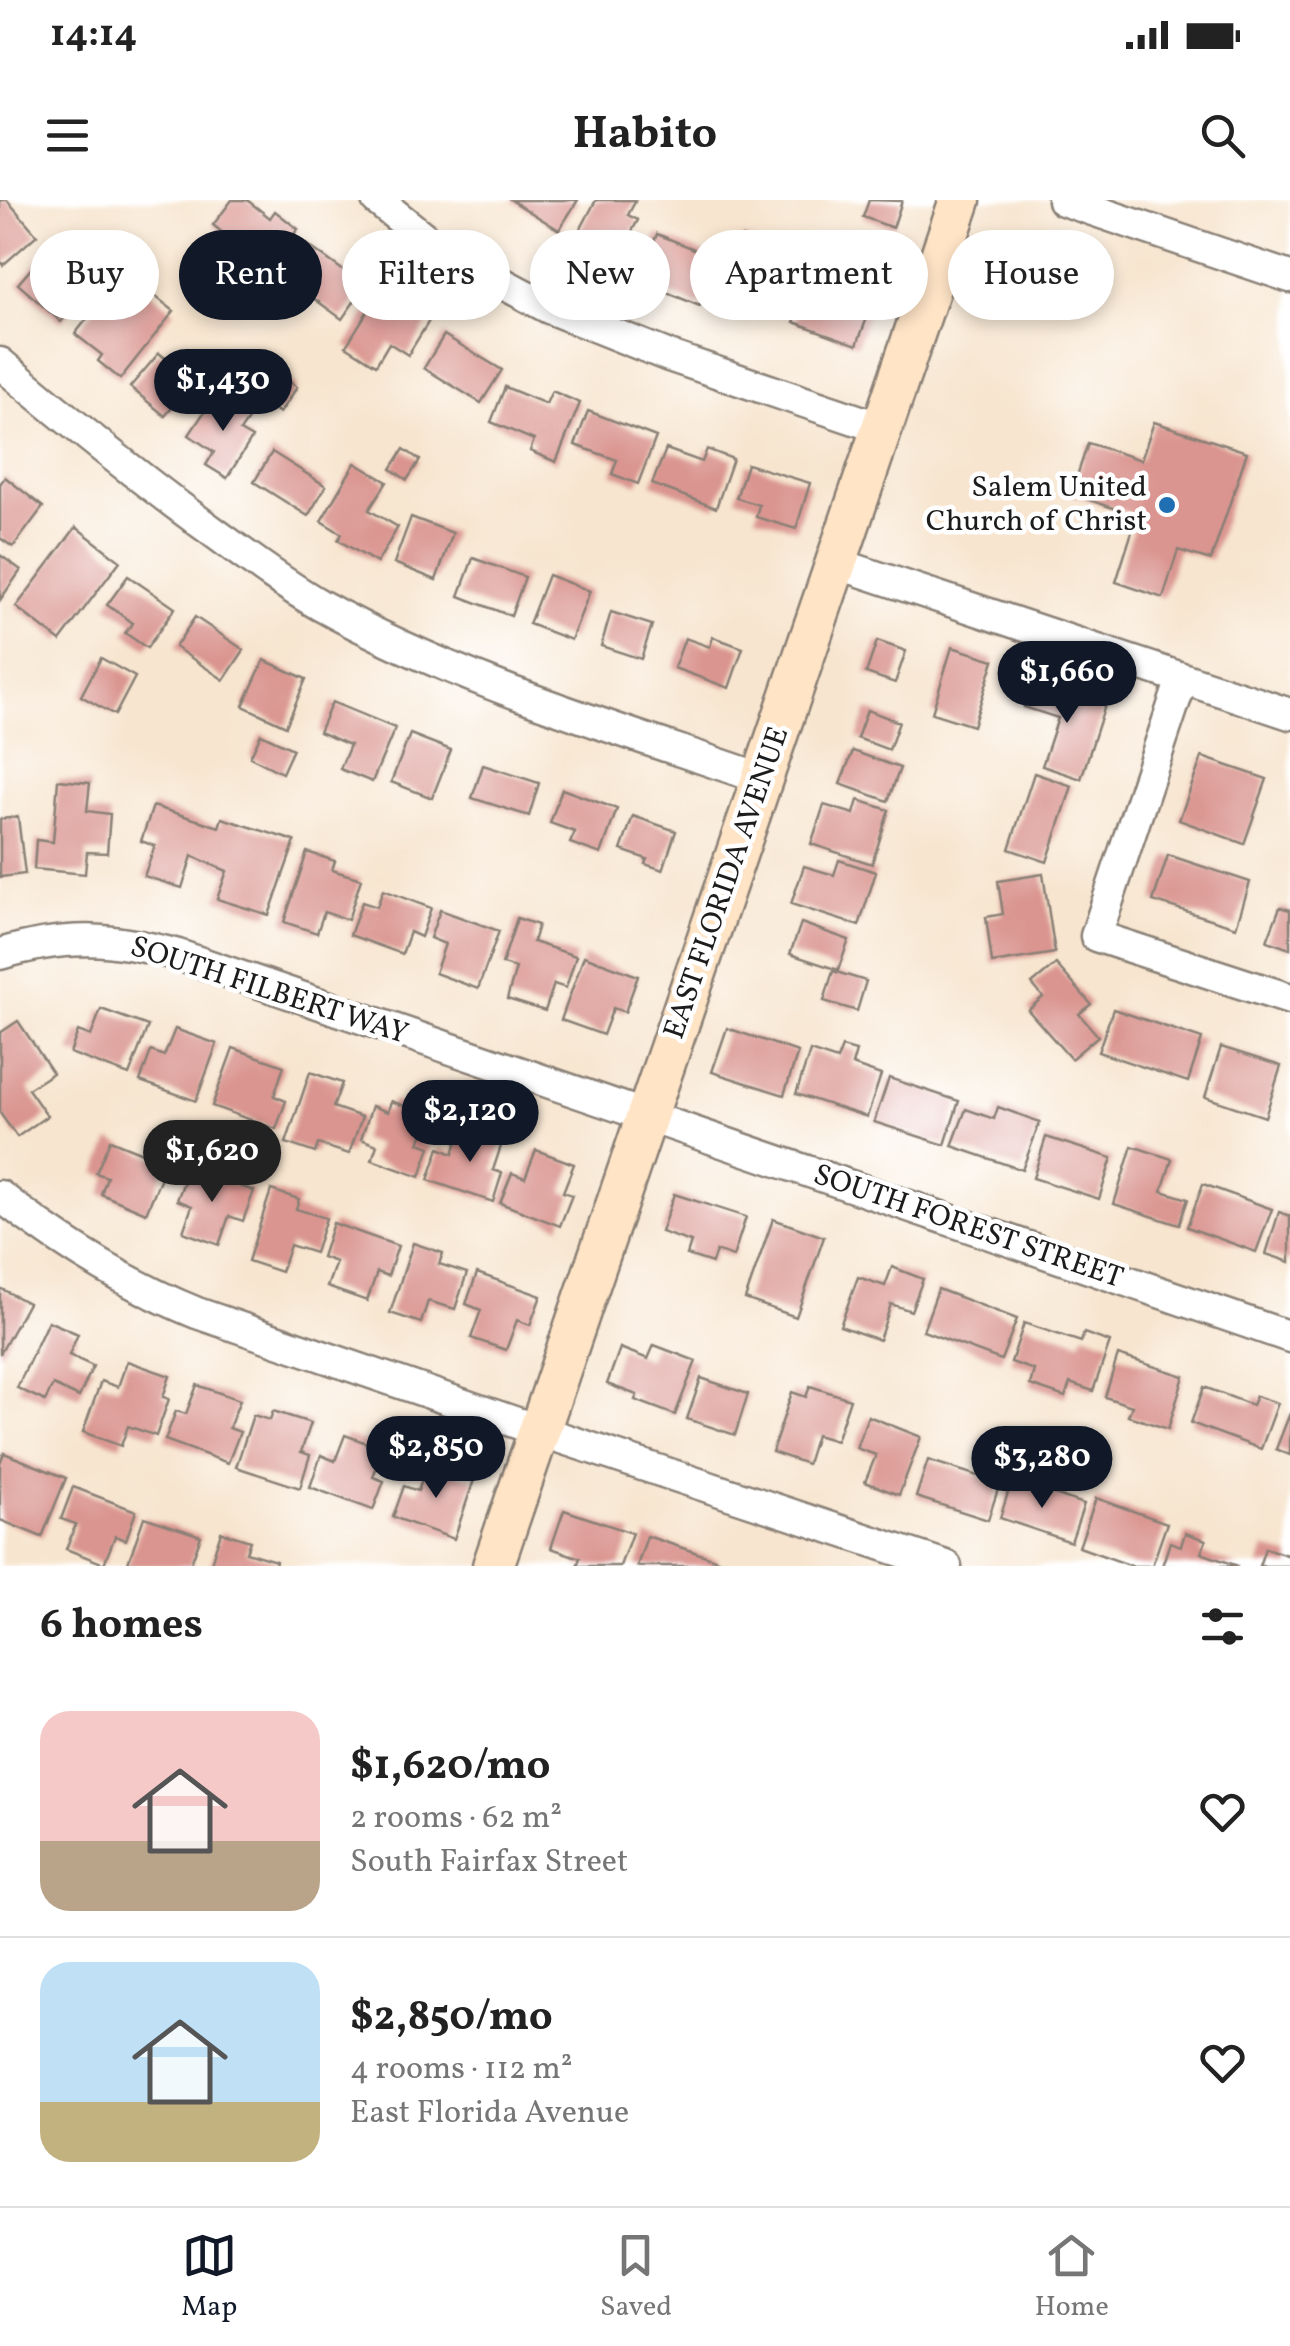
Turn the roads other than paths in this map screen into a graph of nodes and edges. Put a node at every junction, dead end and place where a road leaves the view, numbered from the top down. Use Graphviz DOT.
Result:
graph roads {
  1 [pos="378,200"];
  2 [pos="960,200"];
  3 [pos="1063,200"];
  4 [pos="1290,276"];
  5 [pos="0,363"];
  6 [pos="881,428"];
  7 [pos="836,563"];
  8 [pos="1182,680"];
  9 [pos="1290,714"];
  10 [pos="763,778"];
  11 [pos="0,954"];
  12 [pos="1290,998"];
  13 [pos="647,1117"];
  14 [pos="0,1196"];
  15 [pos="1290,1337"];
  16 [pos="540,1432"];
  17 [pos="494,1566"];
  18 [pos="946,1566"];
  1 -- 6 [label="street"];
  2 -- 6 [label="street, EAST FLORIDA AVENUE"];
  3 -- 4 [label="street"];
  5 -- 10 [label="street"];
  6 -- 7 [label="street, EAST FLORIDA AVENUE"];
  7 -- 8 [label="street"];
  7 -- 10 [label="street, EAST FLORIDA AVENUE"];
  8 -- 9 [label="street"];
  8 -- 12 [label="street"];
  10 -- 13 [label="street, EAST FLORIDA AVENUE"];
  11 -- 13 [label="street, SOUTH FILBERT WAY"];
  13 -- 15 [label="street, SOUTH FOREST STREET"];
  13 -- 16 [label="street, EAST FLORIDA AVENUE"];
  14 -- 16 [label="street"];
  16 -- 17 [label="street, EAST FLORIDA AVENUE"];
  16 -- 18 [label="street"];
}
